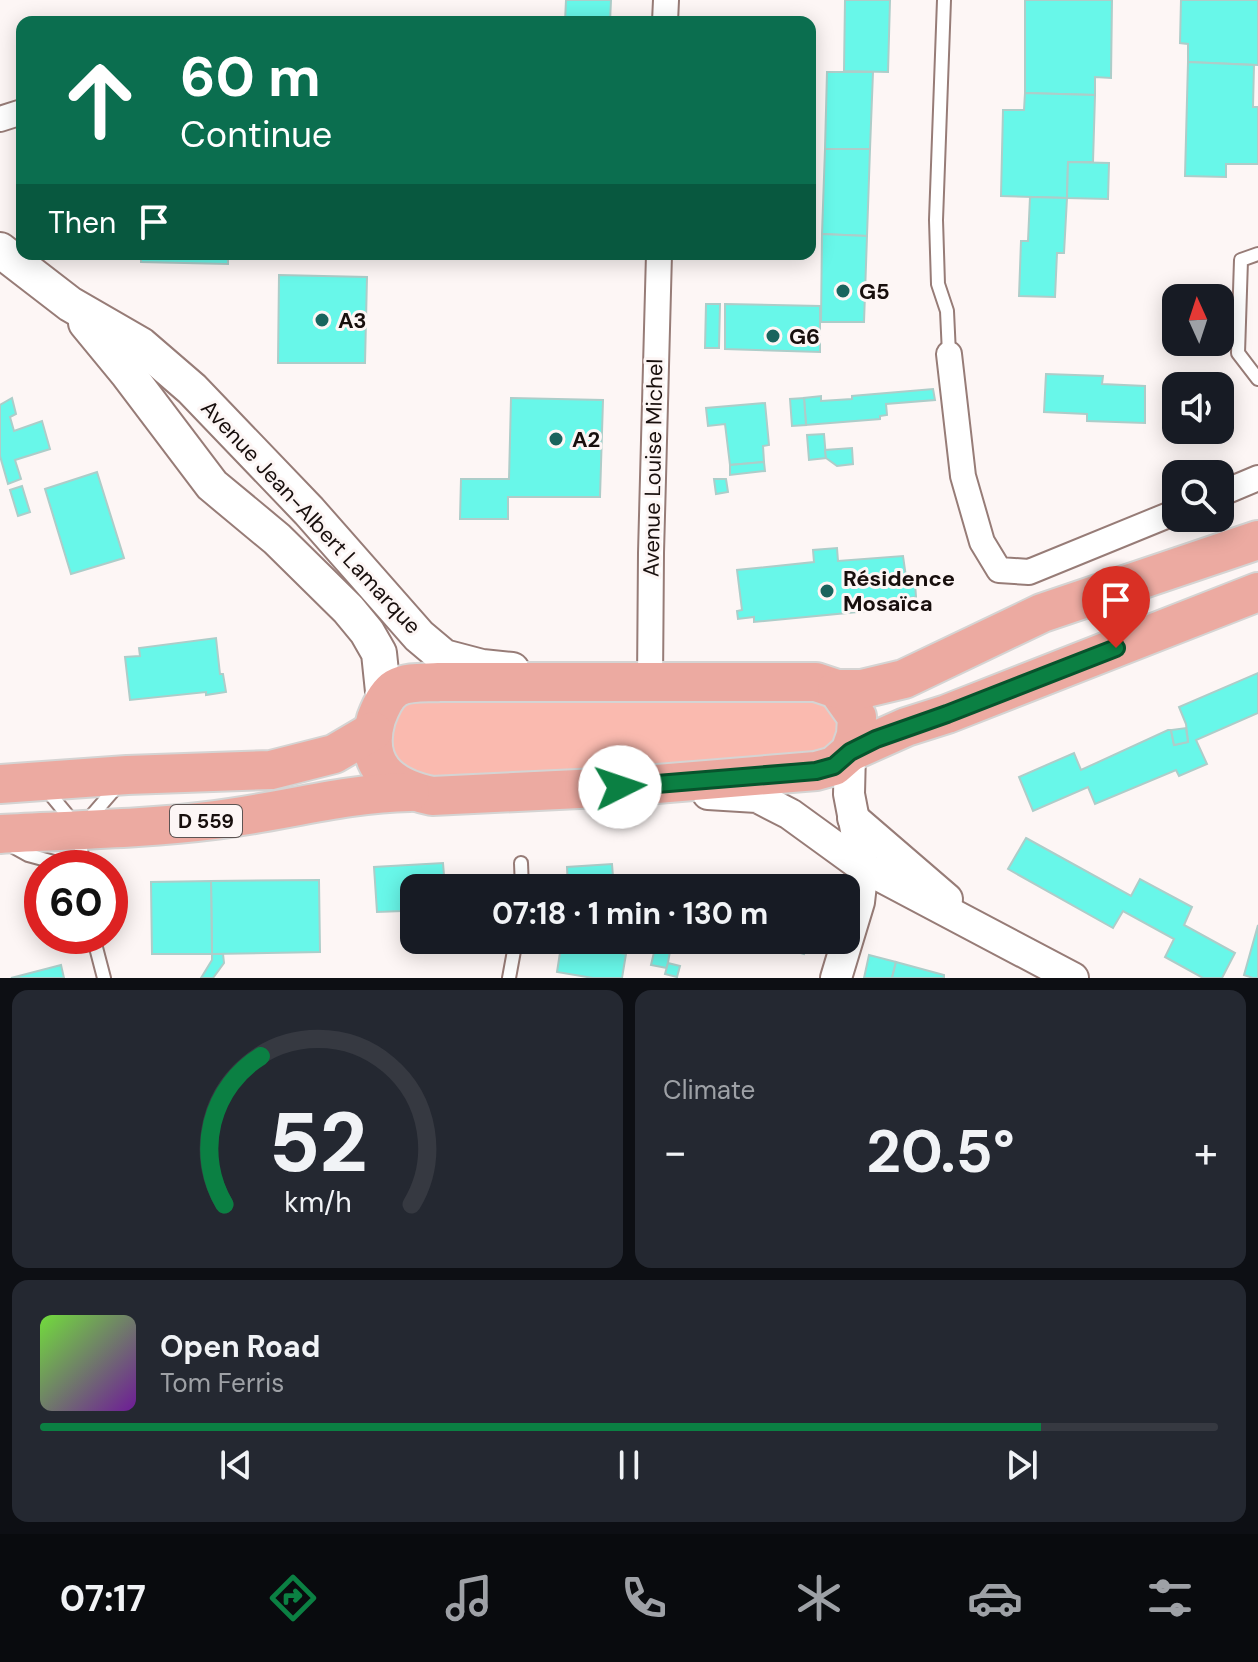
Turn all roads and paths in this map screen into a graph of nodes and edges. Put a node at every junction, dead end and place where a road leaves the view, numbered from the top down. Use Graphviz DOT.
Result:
graph roads {
  1 [pos="944,0"];
  2 [pos="1,252"];
  3 [pos="1258,254"];
  4 [pos="659,260"];
  5 [pos="70,304"];
  6 [pos="949,354"];
  7 [pos="1258,379"];
  8 [pos="1258,478"];
  9 [pos="1234,488"];
  10 [pos="1162,518"];
  11 [pos="1258,540"];
  12 [pos="1258,592"];
  13 [pos="650,682"];
  14 [pos="572,683"];
  15 [pos="837,689"];
  16 [pos="378,716"];
  17 [pos="850,752"];
  18 [pos="127,775"];
  19 [pos="40,781"];
  20 [pos="0,784"];
  21 [pos="620,787"];
  22 [pos="410,792"];
  23 [pos="853,818"];
  24 [pos="79,829"];
  25 [pos="0,837"];
  26 [pos="81,850"];
  27 [pos="24,852"];
  28 [pos="521,863"];
  29 [pos="863,867"];
  30 [pos="521,874"];
  31 [pos="988,934"];
  32 [pos="98,954"];
  33 [pos="513,954"];
  34 [pos="104,978"];
  35 [pos="509,978"];
  36 [pos="836,978"];
  37 [pos="1073,978"];
  1 -- 6 [label="lane"];
  2 -- 5 [label="main road, Avenue Jean-Albert Lamarque"];
  3 -- 7 [label="lane"];
  4 -- 13 [label="street, Avenue Louise Michel"];
  5 -- 14 [label="main road, Avenue Jean-Albert Lamarque"];
  5 -- 16 [label="main road, Avenue Jean-Albert Lamarque"];
  6 -- 10 [label="street"];
  8 -- 9 [label="street"];
  11 -- 15 [label="main road"];
  12 -- 17 [label="main road"];
  13 -- 14 [label="main road"];
  13 -- 15 [label="main road"];
  14 -- 16 [label="main road"];
  15 -- 17 [label="main road"];
  16 -- 18 [label="main road, D 559"];
  16 -- 22 [label="main road"];
  17 -- 21 [label="main road"];
  17 -- 23 [label="street"];
  18 -- 19 [label="main road, D 559"];
  18 -- 24 [label="lane"];
  19 -- 20 [label="main road, D 559"];
  19 -- 24 [label="lane"];
  21 -- 22 [label="main road"];
  21 -- 29 [label="street"];
  22 -- 24 [label="main road, D 559"];
  23 -- 29 [label="street"];
  23 -- 31 [label="street"];
  24 -- 25 [label="main road, D 559"];
  24 -- 26 [label="lane"];
  25 -- 27 [label="lane"];
  28 -- 30 [label="lane"];
  29 -- 31 [label="street"];
  29 -- 36 [label="street"];
  31 -- 37 [label="street"];
  32 -- 34 [label="lane"];
  33 -- 35 [label="lane"];
}
